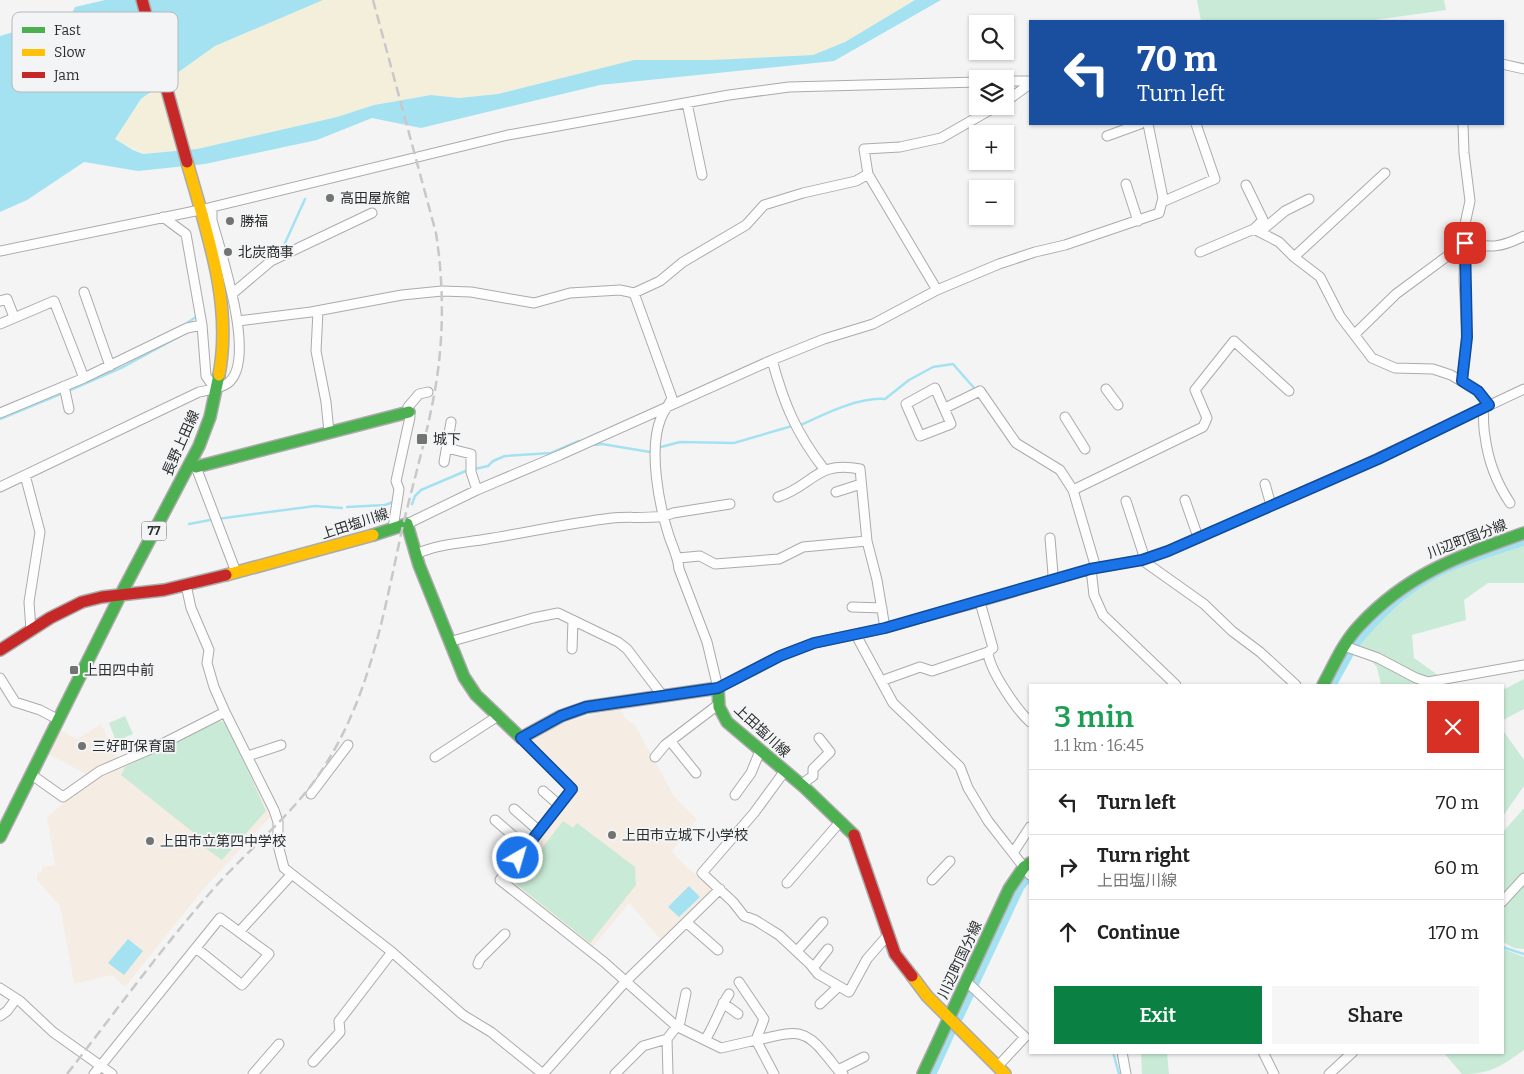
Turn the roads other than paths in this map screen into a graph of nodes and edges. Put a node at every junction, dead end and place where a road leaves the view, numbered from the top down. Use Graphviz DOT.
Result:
graph roads {
  1 [pos="142,0"];
  2 [pos="146,12"];
  3 [pos="1504,64"];
  4 [pos="1524,69"];
  5 [pos="1014,81"];
  6 [pos="969,82"];
  7 [pos="1029,82"];
  8 [pos="1029,83"];
  9 [pos="170,92"];
  10 [pos="1014,95"];
  11 [pos="686,103"];
  12 [pos="981,115"];
  13 [pos="1137,125"];
  14 [pos="1148,125"];
  15 [pos="1196,125"];
  16 [pos="1463,125"];
  17 [pos="1107,136"];
  18 [pos="1385,173"];
  19 [pos="868,174"];
  20 [pos="702,175"];
  21 [pos="1126,184"];
  22 [pos="1246,185"];
  23 [pos="1309,199"];
  24 [pos="1162,202"];
  25 [pos="204,207"];
  26 [pos="372,212"];
  27 [pos="163,217"];
  28 [pos="1138,221"];
  29 [pos="1257,231"];
  30 [pos="1524,236"];
  31 [pos="1465,243"];
  32 [pos="0,251"];
  33 [pos="1200,252"];
  34 [pos="1294,258"];
  35 [pos="936,290"];
  36 [pos="84,292"];
  37 [pos="634,293"];
  38 [pos="232,294"];
  39 [pos="0,300"];
  40 [pos="318,311"];
  41 [pos="14,317"];
  42 [pos="238,321"];
  43 [pos="0,324"];
  44 [pos="202,325"];
  45 [pos="1355,334"];
  46 [pos="772,360"];
  47 [pos="110,366"];
  48 [pos="84,378"];
  49 [pos="1462,381"];
  50 [pos="64,386"];
  51 [pos="215,388"];
  52 [pos="1106,389"];
  53 [pos="1524,389"];
  54 [pos="1289,391"];
  55 [pos="428,392"];
  56 [pos="1118,405"];
  57 [pos="668,407"];
  58 [pos="1486,407"];
  59 [pos="945,408"];
  60 [pos="69,409"];
  61 [pos="409,412"];
  62 [pos="0,414"];
  63 [pos="1065,417"];
  64 [pos="451,422"];
  65 [pos="329,432"];
  66 [pos="447,448"];
  67 [pos="1084,449"];
  68 [pos="444,462"];
  69 [pos="193,466"];
  70 [pos="824,469"];
  71 [pos="25,475"];
  72 [pos="861,484"];
  73 [pos="1265,484"];
  74 [pos="0,487"];
  75 [pos="477,490"];
  76 [pos="1074,490"];
  77 [pos="836,492"];
  78 [pos="778,496"];
  79 [pos="1185,500"];
  80 [pos="1126,501"];
  81 [pos="1510,503"];
  82 [pos="730,504"];
  83 [pos="1271,505"];
  84 [pos="665,517"];
  85 [pos="407,524"];
  86 [pos="393,528"];
  87 [pos="1524,533"];
  88 [pos="1198,537"];
  89 [pos="1050,538"];
  90 [pos="867,541"];
  91 [pos="416,554"];
  92 [pos="678,558"];
  93 [pos="1142,560"];
  94 [pos="1093,568"];
  95 [pos="236,572"];
  96 [pos="1051,581"];
  97 [pos="186,585"];
  98 [pos="120,596"];
  99 [pos="980,602"];
  100 [pos="852,607"];
  101 [pos="882,608"];
  102 [pos="574,620"];
  103 [pos="885,628"];
  104 [pos="31,630"];
  105 [pos="856,635"];
  106 [pos="449,642"];
  107 [pos="1344,646"];
  108 [pos="572,649"];
  109 [pos="0,650"];
  110 [pos="988,652"];
  111 [pos="1524,665"];
  112 [pos="0,678"];
  113 [pos="881,681"];
  114 [pos="1175,684"];
  115 [pos="1295,684"];
  116 [pos="1324,684"];
  117 [pos="3,688"];
  118 [pos="718,688"];
  119 [pos="662,695"];
  120 [pos="719,704"];
  121 [pos="226,712"];
  122 [pos="498,716"];
  123 [pos="59,720"];
  124 [pos="1029,721"];
  125 [pos="521,738"];
  126 [pos="819,738"];
  127 [pos="671,742"];
  128 [pos="281,745"];
  129 [pos="348,746"];
  130 [pos="760,751"];
  131 [pos="248,756"];
  132 [pos="435,757"];
  133 [pos="655,757"];
  134 [pos="696,772"];
  135 [pos="784,772"];
  136 [pos="32,775"];
  137 [pos="804,787"];
  138 [pos="543,791"];
  139 [pos="312,794"];
  140 [pos="735,795"];
  141 [pos="559,805"];
  142 [pos="514,809"];
  143 [pos="495,820"];
  144 [pos="840,822"];
  145 [pos="1029,829"];
  146 [pos="539,831"];
  147 [pos="0,837"];
  148 [pos="526,847"];
  149 [pos="1013,853"];
  150 [pos="950,861"];
  151 [pos="1028,870"];
  152 [pos="291,875"];
  153 [pos="1524,878"];
  154 [pos="932,880"];
  155 [pos="787,883"];
  156 [pos="720,888"];
  157 [pos="1504,900"];
  158 [pos="686,922"];
  159 [pos="823,922"];
  160 [pos="240,932"];
  161 [pos="505,934"];
  162 [pos="888,935"];
  163 [pos="196,948"];
  164 [pos="828,949"];
  165 [pos="718,950"];
  166 [pos="797,951"];
  167 [pos="392,952"];
  168 [pos="478,964"];
  169 [pos="813,968"];
  170 [pos="624,982"];
  171 [pos="739,982"];
  172 [pos="967,982"];
  173 [pos="838,987"];
  174 [pos="0,988"];
  175 [pos="686,993"];
  176 [pos="729,994"];
  177 [pos="16,999"];
  178 [pos="723,1002"];
  179 [pos="820,1004"];
  180 [pos="738,1014"];
  181 [pos="0,1016"];
  182 [pos="950,1018"];
  183 [pos="676,1026"];
  184 [pos="667,1039"];
  185 [pos="705,1040"];
  186 [pos="756,1040"];
  187 [pos="280,1044"];
  188 [pos="1122,1054"];
  189 [pos="1264,1054"];
  190 [pos="1351,1054"];
  191 [pos="864,1057"];
  192 [pos="314,1062"];
  193 [pos="100,1066"];
  194 [pos="1001,1070"];
  195 [pos="841,1072"];
  196 [pos="94,1074"];
  197 [pos="112,1074"];
  198 [pos="253,1074"];
  199 [pos="543,1074"];
  200 [pos="615,1074"];
  201 [pos="668,1074"];
  202 [pos="774,1074"];
  203 [pos="923,1074"];
  204 [pos="1126,1074"];
  205 [pos="1274,1074"];
  206 [pos="1329,1074"];
  1 -- 2 [label="main road, 長野上田線 / 77"];
  3 -- 4 [label="street"];
  5 -- 7 [label="street"];
  6 -- 11 [label="street"];
  8 -- 10 [label="street"];
  9 -- 25 [label="main road, 長野上田線 / 77"];
  11 -- 20 [label="street"];
  11 -- 25 [label="street"];
  12 -- 19 [label="street"];
  13 -- 17 [label="street"];
  14 -- 24 [label="street"];
  15 -- 24 [label="street"];
  16 -- 31 [label="street"];
  18 -- 34 [label="street"];
  19 -- 35 [label="street"];
  19 -- 37 [label="street"];
  21 -- 28 [label="street"];
  22 -- 29 [label="street"];
  23 -- 29 [label="street"];
  24 -- 28 [label="street"];
  25 -- 27 [label="street"];
  25 -- 38 [label="street"];
  25 -- 51 [label="main road, 長野上田線 / 77"];
  26 -- 38 [label="street"];
  27 -- 32 [label="street"];
  27 -- 44 [label="street"];
  28 -- 35 [label="street"];
  29 -- 33 [label="street"];
  29 -- 34 [label="street"];
  30 -- 31 [label="street"];
  31 -- 45 [label="street"];
  31 -- 49 [label="street"];
  34 -- 45 [label="street"];
  35 -- 46 [label="street"];
  36 -- 47 [label="street"];
  37 -- 40 [label="street"];
  37 -- 57 [label="street"];
  38 -- 42 [label="street"];
  39 -- 41 [label="street"];
  40 -- 42 [label="street"];
  40 -- 65 [label="street"];
  41 -- 43 [label="street"];
  41 -- 48 [label="street"];
  42 -- 51 [label="street"];
  44 -- 47 [label="street"];
  44 -- 51 [label="street"];
  45 -- 49 [label="street"];
  46 -- 57 [label="street"];
  46 -- 70 [label="street"];
  47 -- 48 [label="street"];
  48 -- 50 [label="street"];
  49 -- 58 [label="street"];
  50 -- 60 [label="street"];
  50 -- 62 [label="street"];
  51 -- 69 [label="main road, 長野上田線 / 77"];
  51 -- 71 [label="street"];
  52 -- 56 [label="street"];
  53 -- 58 [label="street"];
  54 -- 76 [label="street"];
  55 -- 61 [label="street"];
  57 -- 75 [label="street"];
  57 -- 84 [label="street"];
  58 -- 81 [label="street"];
  58 -- 83 [label="street"];
  59 -- 59 [label="street"];
  59 -- 76 [label="street"];
  61 -- 65 [label="main road"];
  61 -- 86 [label="street"];
  63 -- 67 [label="street"];
  64 -- 66 [label="street"];
  65 -- 69 [label="main road"];
  66 -- 68 [label="street"];
  66 -- 75 [label="street"];
  69 -- 95 [label="street"];
  69 -- 98 [label="main road, 長野上田線 / 77"];
  70 -- 72 [label="street"];
  70 -- 78 [label="street"];
  71 -- 74 [label="street"];
  71 -- 104 [label="street"];
  72 -- 77 [label="street"];
  72 -- 90 [label="street"];
  73 -- 83 [label="street"];
  75 -- 85 [label="street"];
  76 -- 94 [label="street"];
  79 -- 88 [label="street"];
  80 -- 93 [label="street"];
  82 -- 84 [label="street"];
  83 -- 88 [label="street"];
  84 -- 91 [label="street"];
  84 -- 92 [label="street"];
  85 -- 86 [label="main road, 上田塩川線"];
  85 -- 91 [label="main road, 上田塩川線"];
  86 -- 95 [label="main road, 上田塩川線"];
  87 -- 107 [label="main road, 川辺町国分線"];
  88 -- 93 [label="street"];
  89 -- 96 [label="street"];
  90 -- 92 [label="street"];
  90 -- 101 [label="street"];
  91 -- 106 [label="main road, 上田塩川線"];
  92 -- 118 [label="street"];
  93 -- 94 [label="street"];
  93 -- 115 [label="street"];
  94 -- 96 [label="street"];
  94 -- 114 [label="street"];
  95 -- 97 [label="main road, 上田塩川線"];
  96 -- 99 [label="street"];
  97 -- 98 [label="main road, 上田塩川線"];
  97 -- 121 [label="street"];
  98 -- 104 [label="main road, 上田塩川線"];
  98 -- 123 [label="main road, 長野上田線 / 77"];
  99 -- 103 [label="street"];
  99 -- 110 [label="street"];
  100 -- 101 [label="street"];
  101 -- 103 [label="street"];
  102 -- 106 [label="street"];
  102 -- 108 [label="street"];
  102 -- 119 [label="street"];
  103 -- 105 [label="street"];
  104 -- 109 [label="main road, 上田塩川線"];
  105 -- 113 [label="street"];
  105 -- 118 [label="street"];
  106 -- 122 [label="main road, 上田塩川線"];
  107 -- 111 [label="street"];
  107 -- 116 [label="main road, 川辺町国分線"];
  110 -- 113 [label="street"];
  110 -- 124 [label="street"];
  112 -- 117 [label="street"];
  113 -- 149 [label="street"];
  117 -- 123 [label="street"];
  118 -- 119 [label="main road"];
  118 -- 120 [label="main road, 上田塩川線"];
  119 -- 125 [label="main road"];
  120 -- 127 [label="street"];
  120 -- 130 [label="main road, 上田塩川線"];
  121 -- 131 [label="street"];
  121 -- 136 [label="street"];
  122 -- 125 [label="main road, 上田塩川線"];
  122 -- 132 [label="street"];
  123 -- 136 [label="main road, 長野上田線 / 77"];
  125 -- 141 [label="street"];
  126 -- 137 [label="street"];
  127 -- 133 [label="street"];
  127 -- 134 [label="street"];
  128 -- 131 [label="street"];
  129 -- 139 [label="street"];
  130 -- 135 [label="main road, 上田塩川線"];
  130 -- 140 [label="street"];
  131 -- 152 [label="street"];
  135 -- 137 [label="main road, 上田塩川線"];
  135 -- 156 [label="street"];
  136 -- 147 [label="main road, 長野上田線 / 77"];
  137 -- 144 [label="main road, 上田塩川線"];
  138 -- 141 [label="street"];
  141 -- 146 [label="street"];
  142 -- 146 [label="street"];
  143 -- 148 [label="street"];
  144 -- 155 [label="street"];
  144 -- 162 [label="main road, 上田塩川線"];
  145 -- 149 [label="street"];
  146 -- 148 [label="street"];
  148 -- 170 [label="street"];
  149 -- 151 [label="street"];
  150 -- 154 [label="street"];
  151 -- 172 [label="main road, 川辺町国分線"];
  152 -- 160 [label="street"];
  152 -- 167 [label="street"];
  153 -- 157 [label="street"];
  156 -- 158 [label="street"];
  156 -- 166 [label="street"];
  158 -- 165 [label="street"];
  158 -- 170 [label="street"];
  159 -- 166 [label="street"];
  160 -- 163 [label="street"];
  160 -- 163 [label="street"];
  161 -- 168 [label="street"];
  162 -- 173 [label="street"];
  162 -- 182 [label="main road, 上田塩川線"];
  163 -- 193 [label="street"];
  164 -- 169 [label="street"];
  166 -- 169 [label="street"];
  167 -- 192 [label="street"];
  167 -- 199 [label="street"];
  169 -- 173 [label="street"];
  170 -- 183 [label="street"];
  170 -- 199 [label="street"];
  171 -- 186 [label="street"];
  172 -- 182 [label="main road, 川辺町国分線"];
  172 -- 194 [label="street"];
  173 -- 179 [label="street"];
  174 -- 177 [label="street"];
  175 -- 183 [label="street"];
  176 -- 178 [label="street"];
  177 -- 181 [label="street"];
  177 -- 193 [label="street"];
  178 -- 180 [label="street"];
  178 -- 185 [label="street"];
  182 -- 194 [label="main road, 上田塩川線"];
  182 -- 203 [label="main road, 川辺町国分線"];
  183 -- 184 [label="street"];
  183 -- 185 [label="street"];
  184 -- 200 [label="street"];
  184 -- 201 [label="street"];
  185 -- 186 [label="street"];
  186 -- 195 [label="street"];
  186 -- 202 [label="street"];
  187 -- 198 [label="street"];
  188 -- 204 [label="street"];
  189 -- 205 [label="street"];
  190 -- 206 [label="street"];
  191 -- 195 [label="street"];
  193 -- 196 [label="street"];
  193 -- 197 [label="street"];
}
